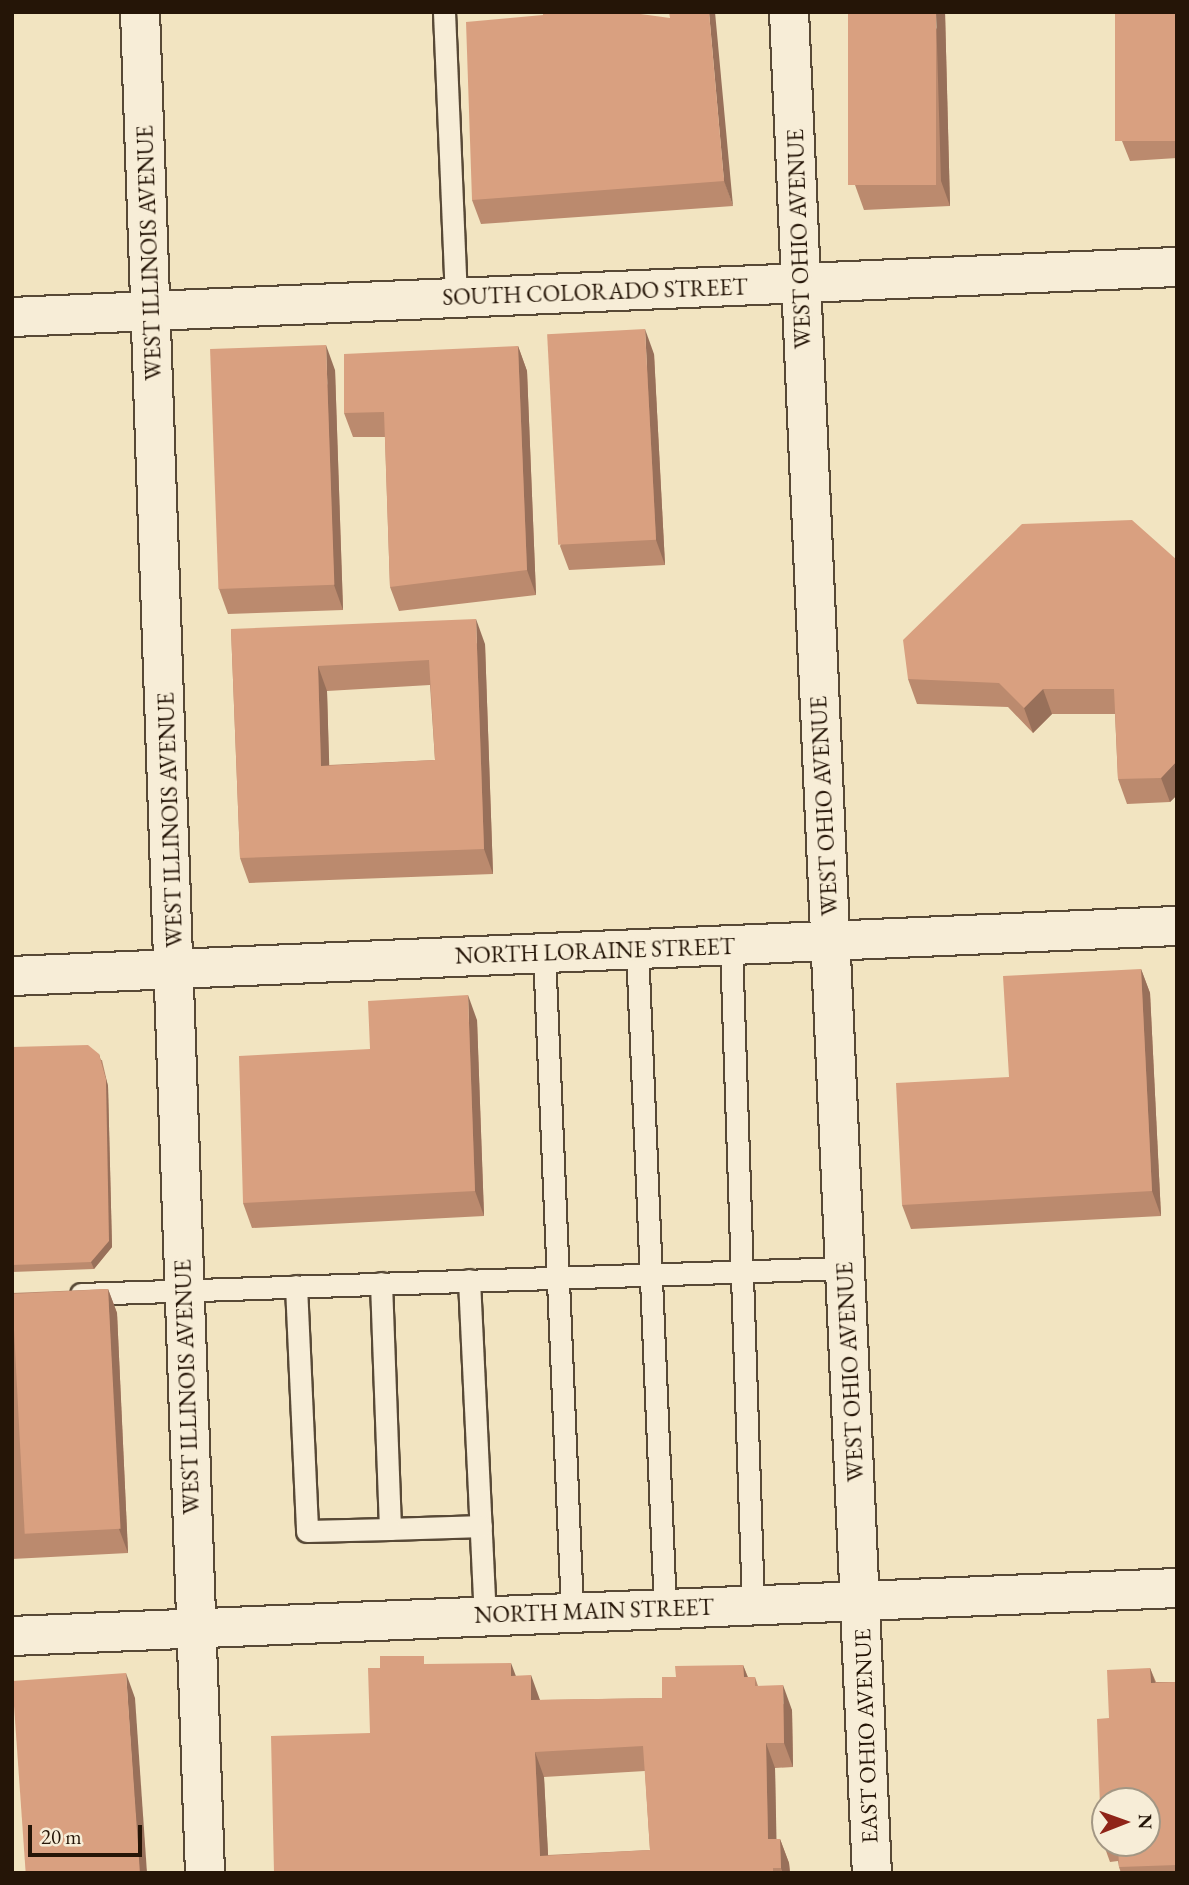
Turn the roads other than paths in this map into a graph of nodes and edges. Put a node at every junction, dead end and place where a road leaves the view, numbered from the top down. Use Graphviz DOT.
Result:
graph roads {
  1 [pos="140,12"];
  2 [pos="444,12"];
  3 [pos="789,12"];
  4 [pos="1177,267"];
  5 [pos="801,283"];
  6 [pos="456,298"];
  7 [pos="151,311"];
  8 [pos="12,317"];
  9 [pos="1177,926"];
  10 [pos="830,941"];
  11 [pos="731,946"];
  12 [pos="637,949"];
  13 [pos="544,953"];
  14 [pos="176,969"];
  15 [pos="12,976"];
  16 [pos="845,1268"];
  17 [pos="745,1271"];
  18 [pos="651,1274"];
  19 [pos="557,1277"];
  20 [pos="469,1280"];
  21 [pos="381,1283"];
  22 [pos="296,1286"];
  23 [pos="185,1289"];
  24 [pos="52,1296"];
  25 [pos="481,1526"];
  26 [pos="390,1529"];
  27 [pos="1177,1588"];
  28 [pos="860,1600"];
  29 [pos="753,1604"];
  30 [pos="665,1608"];
  31 [pos="572,1611"];
  32 [pos="485,1615"];
  33 [pos="194,1628"];
  34 [pos="12,1636"];
  35 [pos="205,1873"];
  36 [pos="872,1873"];
  1 -- 7 [label="street, WEST ILLINOIS AVENUE"];
  2 -- 6 [label="lane"];
  3 -- 5 [label="street, WEST OHIO AVENUE"];
  4 -- 5 [label="street, SOUTH COLORADO STREET"];
  5 -- 6 [label="street, SOUTH COLORADO STREET"];
  5 -- 10 [label="street, WEST OHIO AVENUE"];
  6 -- 7 [label="street, SOUTH COLORADO STREET"];
  7 -- 8 [label="street, SOUTH COLORADO STREET"];
  7 -- 14 [label="street, WEST ILLINOIS AVENUE"];
  9 -- 10 [label="street, NORTH LORAINE STREET"];
  10 -- 11 [label="street, NORTH LORAINE STREET"];
  10 -- 16 [label="street, WEST OHIO AVENUE"];
  11 -- 12 [label="street, NORTH LORAINE STREET"];
  11 -- 17 [label="lane"];
  12 -- 13 [label="street, NORTH LORAINE STREET"];
  12 -- 18 [label="lane"];
  13 -- 14 [label="street, NORTH LORAINE STREET"];
  13 -- 19 [label="lane"];
  14 -- 15 [label="street, NORTH LORAINE STREET"];
  14 -- 23 [label="street, WEST ILLINOIS AVENUE"];
  16 -- 17 [label="lane"];
  16 -- 28 [label="street, WEST OHIO AVENUE"];
  17 -- 18 [label="lane"];
  17 -- 29 [label="lane"];
  18 -- 19 [label="lane"];
  18 -- 30 [label="lane"];
  19 -- 20 [label="lane"];
  19 -- 31 [label="lane"];
  20 -- 21 [label="lane"];
  20 -- 25 [label="lane"];
  21 -- 22 [label="lane"];
  21 -- 26 [label="lane"];
  22 -- 23 [label="lane"];
  22 -- 26 [label="lane"];
  23 -- 24 [label="lane"];
  23 -- 33 [label="street, WEST ILLINOIS AVENUE"];
  25 -- 26 [label="lane"];
  25 -- 32 [label="lane"];
  27 -- 28 [label="street, NORTH MAIN STREET"];
  28 -- 29 [label="street, NORTH MAIN STREET"];
  28 -- 36 [label="street, EAST OHIO AVENUE"];
  29 -- 30 [label="street, NORTH MAIN STREET"];
  30 -- 31 [label="street, NORTH MAIN STREET"];
  31 -- 32 [label="street, NORTH MAIN STREET"];
  32 -- 33 [label="street, NORTH MAIN STREET"];
  33 -- 34 [label="street, NORTH MAIN STREET"];
  33 -- 35 [label="street, WEST ILLINOIS AVENUE"];
}
